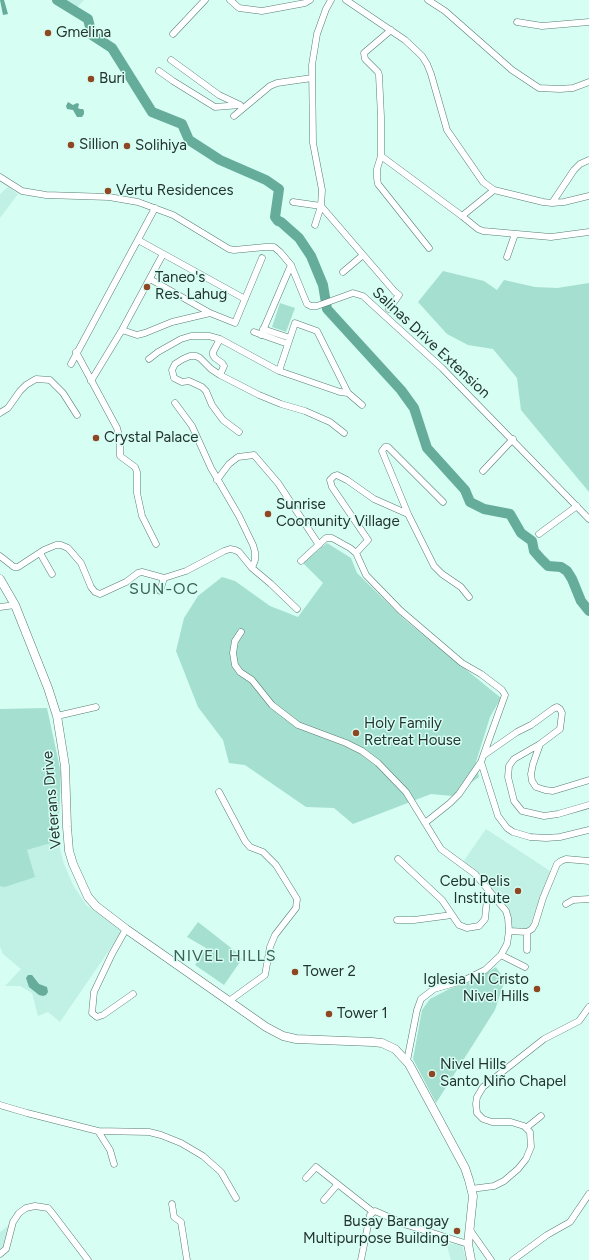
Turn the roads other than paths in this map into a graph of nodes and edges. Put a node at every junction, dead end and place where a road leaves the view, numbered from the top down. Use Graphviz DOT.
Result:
graph roads {
  1 [pos="205,0"];
  2 [pos="230,0"];
  3 [pos="331,0"];
  4 [pos="346,0"];
  5 [pos="428,0"];
  6 [pos="307,2"];
  7 [pos="517,22"];
  8 [pos="589,22"];
  9 [pos="391,30"];
  10 [pos="173,34"];
  11 [pos="171,60"];
  12 [pos="159,71"];
  13 [pos="312,78"];
  14 [pos="589,82"];
  15 [pos="242,107"];
  16 [pos="234,116"];
  17 [pos="381,156"];
  18 [pos="589,160"];
  19 [pos="0,177"];
  20 [pos="494,190"];
  21 [pos="589,196"];
  22 [pos="293,202"];
  23 [pos="552,203"];
  24 [pos="321,206"];
  25 [pos="155,208"];
  26 [pos="462,216"];
  27 [pos="315,225"];
  28 [pos="589,232"];
  29 [pos="515,234"];
  30 [pos="138,240"];
  31 [pos="429,248"];
  32 [pos="163,254"];
  33 [pos="363,255"];
  34 [pos="507,257"];
  35 [pos="262,258"];
  36 [pos="291,265"];
  37 [pos="343,272"];
  38 [pos="150,279"];
  39 [pos="245,299"];
  40 [pos="389,309"];
  41 [pos="210,313"];
  42 [pos="122,330"];
  43 [pos="254,332"];
  44 [pos="262,332"];
  45 [pos="220,340"];
  46 [pos="289,341"];
  47 [pos="76,352"];
  48 [pos="149,358"];
  49 [pos="70,364"];
  50 [pos="279,371"];
  51 [pos="220,375"];
  52 [pos="91,381"];
  53 [pos="348,393"];
  54 [pos="175,402"];
  55 [pos="362,405"];
  56 [pos="0,413"];
  57 [pos="77,415"];
  58 [pos="239,432"];
  59 [pos="344,433"];
  60 [pos="513,439"];
  61 [pos="483,471"];
  62 [pos="217,480"];
  63 [pos="443,502"];
  64 [pos="577,506"];
  65 [pos="408,514"];
  66 [pos="589,518"];
  67 [pos="539,534"];
  68 [pos="156,544"];
  69 [pos="319,545"];
  70 [pos="40,553"];
  71 [pos="356,553"];
  72 [pos="0,556"];
  73 [pos="301,561"];
  74 [pos="252,568"];
  75 [pos="52,574"];
  76 [pos="164,578"];
  77 [pos="0,580"];
  78 [pos="160,591"];
  79 [pos="469,597"];
  80 [pos="14,605"];
  81 [pos="0,607"];
  82 [pos="297,609"];
  83 [pos="241,632"];
  84 [pos="96,707"];
  85 [pos="57,716"];
  86 [pos="540,744"];
  87 [pos="484,755"];
  88 [pos="481,762"];
  89 [pos="589,780"];
  90 [pos="219,792"];
  91 [pos="589,805"];
  92 [pos="425,823"];
  93 [pos="589,830"];
  94 [pos="398,859"];
  95 [pos="589,862"];
  96 [pos="488,889"];
  97 [pos="589,898"];
  98 [pos="566,904"];
  99 [pos="452,915"];
  100 [pos="397,920"];
  101 [pos="126,929"];
  102 [pos="509,931"];
  103 [pos="527,932"];
  104 [pos="527,950"];
  105 [pos="501,955"];
  106 [pos="525,967"];
  107 [pos="133,994"];
  108 [pos="229,1001"];
  109 [pos="589,1007"];
  110 [pos="407,1061"];
  111 [pos="0,1105"];
  112 [pos="541,1116"];
  113 [pos="526,1128"];
  114 [pos="98,1131"];
  115 [pos="114,1164"];
  116 [pos="306,1178"];
  117 [pos="338,1185"];
  118 [pos="472,1188"];
  119 [pos="589,1194"];
  120 [pos="236,1198"];
  121 [pos="324,1200"];
  122 [pos="172,1204"];
  123 [pos="373,1212"];
  124 [pos="469,1229"];
  125 [pos="468,1244"];
  126 [pos="0,1254"];
  127 [pos="88,1260"];
  128 [pos="187,1260"];
  129 [pos="362,1260"];
  130 [pos="471,1260"];
  131 [pos="491,1260"];
  132 [pos="513,1260"];
  1 -- 10 [label="street"];
  2 -- 6 [label="street"];
  3 -- 13 [label="street"];
  4 -- 9 [label="street"];
  5 -- 14 [label="street"];
  7 -- 8 [label="street"];
  9 -- 17 [label="street"];
  9 -- 20 [label="street"];
  11 -- 15 [label="street"];
  12 -- 15 [label="street"];
  13 -- 15 [label="street"];
  13 -- 24 [label="street"];
  15 -- 16 [label="street"];
  17 -- 26 [label="street"];
  17 -- 31 [label="street"];
  18 -- 23 [label="street"];
  19 -- 25 [label="street, Salinas Drive Extension"];
  20 -- 23 [label="street"];
  20 -- 26 [label="street"];
  21 -- 23 [label="street"];
  22 -- 24 [label="street"];
  24 -- 27 [label="street"];
  24 -- 33 [label="street"];
  25 -- 30 [label="street"];
  25 -- 36 [label="street, Salinas Drive Extension"];
  26 -- 29 [label="street"];
  28 -- 29 [label="street"];
  29 -- 34 [label="street"];
  30 -- 32 [label="street"];
  30 -- 47 [label="street"];
  32 -- 38 [label="street"];
  32 -- 39 [label="street"];
  33 -- 37 [label="street"];
  33 -- 40 [label="street"];
  35 -- 39 [label="street"];
  36 -- 44 [label="street"];
  36 -- 60 [label="street, Salinas Drive Extension"];
  38 -- 41 [label="street"];
  38 -- 42 [label="street"];
  39 -- 41 [label="street"];
  41 -- 42 [label="street"];
  42 -- 52 [label="street"];
  43 -- 44 [label="street"];
  44 -- 46 [label="street"];
  45 -- 48 [label="street"];
  45 -- 50 [label="street"];
  45 -- 51 [label="street"];
  46 -- 50 [label="street"];
  46 -- 53 [label="street"];
  47 -- 49 [label="street"];
  47 -- 52 [label="street"];
  50 -- 53 [label="street"];
  51 -- 58 [label="street"];
  51 -- 59 [label="street"];
  52 -- 68 [label="street"];
  53 -- 55 [label="street"];
  54 -- 62 [label="street"];
  56 -- 57 [label="street"];
  60 -- 61 [label="street"];
  60 -- 64 [label="street, Salinas Drive Extension"];
  62 -- 69 [label="street"];
  62 -- 74 [label="street"];
  63 -- 65 [label="street"];
  64 -- 66 [label="street, Salinas Drive Extension"];
  64 -- 67 [label="street"];
  65 -- 71 [label="street"];
  65 -- 79 [label="street"];
  69 -- 71 [label="street"];
  69 -- 73 [label="street"];
  70 -- 72 [label="street"];
  70 -- 75 [label="street"];
  70 -- 76 [label="street"];
  71 -- 87 [label="street"];
  74 -- 76 [label="street"];
  74 -- 82 [label="street"];
  76 -- 78 [label="street"];
  77 -- 80 [label="main road, Veterans Drive"];
  80 -- 81 [label="street"];
  80 -- 85 [label="main road, Veterans Drive"];
  83 -- 92 [label="street"];
  84 -- 85 [label="street"];
  85 -- 101 [label="main road, Veterans Drive"];
  86 -- 87 [label="street"];
  86 -- 89 [label="street"];
  86 -- 91 [label="street"];
  87 -- 88 [label="street"];
  88 -- 92 [label="street"];
  88 -- 93 [label="street"];
  90 -- 108 [label="street"];
  92 -- 96 [label="street"];
  94 -- 99 [label="street"];
  95 -- 103 [label="street"];
  96 -- 99 [label="street"];
  96 -- 102 [label="street"];
  97 -- 98 [label="street"];
  99 -- 100 [label="street"];
  101 -- 107 [label="street"];
  101 -- 108 [label="main road, Veterans Drive"];
  102 -- 103 [label="street"];
  102 -- 105 [label="street"];
  103 -- 104 [label="street"];
  105 -- 106 [label="street"];
  105 -- 110 [label="street"];
  108 -- 110 [label="main road, Veterans Drive"];
  109 -- 113 [label="street"];
  110 -- 118 [label="main road, Veterans Drive"];
  111 -- 114 [label="street"];
  112 -- 113 [label="street"];
  113 -- 118 [label="street"];
  114 -- 115 [label="street"];
  114 -- 120 [label="street"];
  116 -- 117 [label="street"];
  117 -- 121 [label="street"];
  117 -- 123 [label="street"];
  118 -- 124 [label="main road"];
  119 -- 132 [label="street"];
  122 -- 128 [label="street"];
  123 -- 125 [label="street"];
  123 -- 129 [label="street"];
  124 -- 125 [label="main road"];
  124 -- 131 [label="street"];
  125 -- 130 [label="main road"];
  126 -- 127 [label="street"];
}
